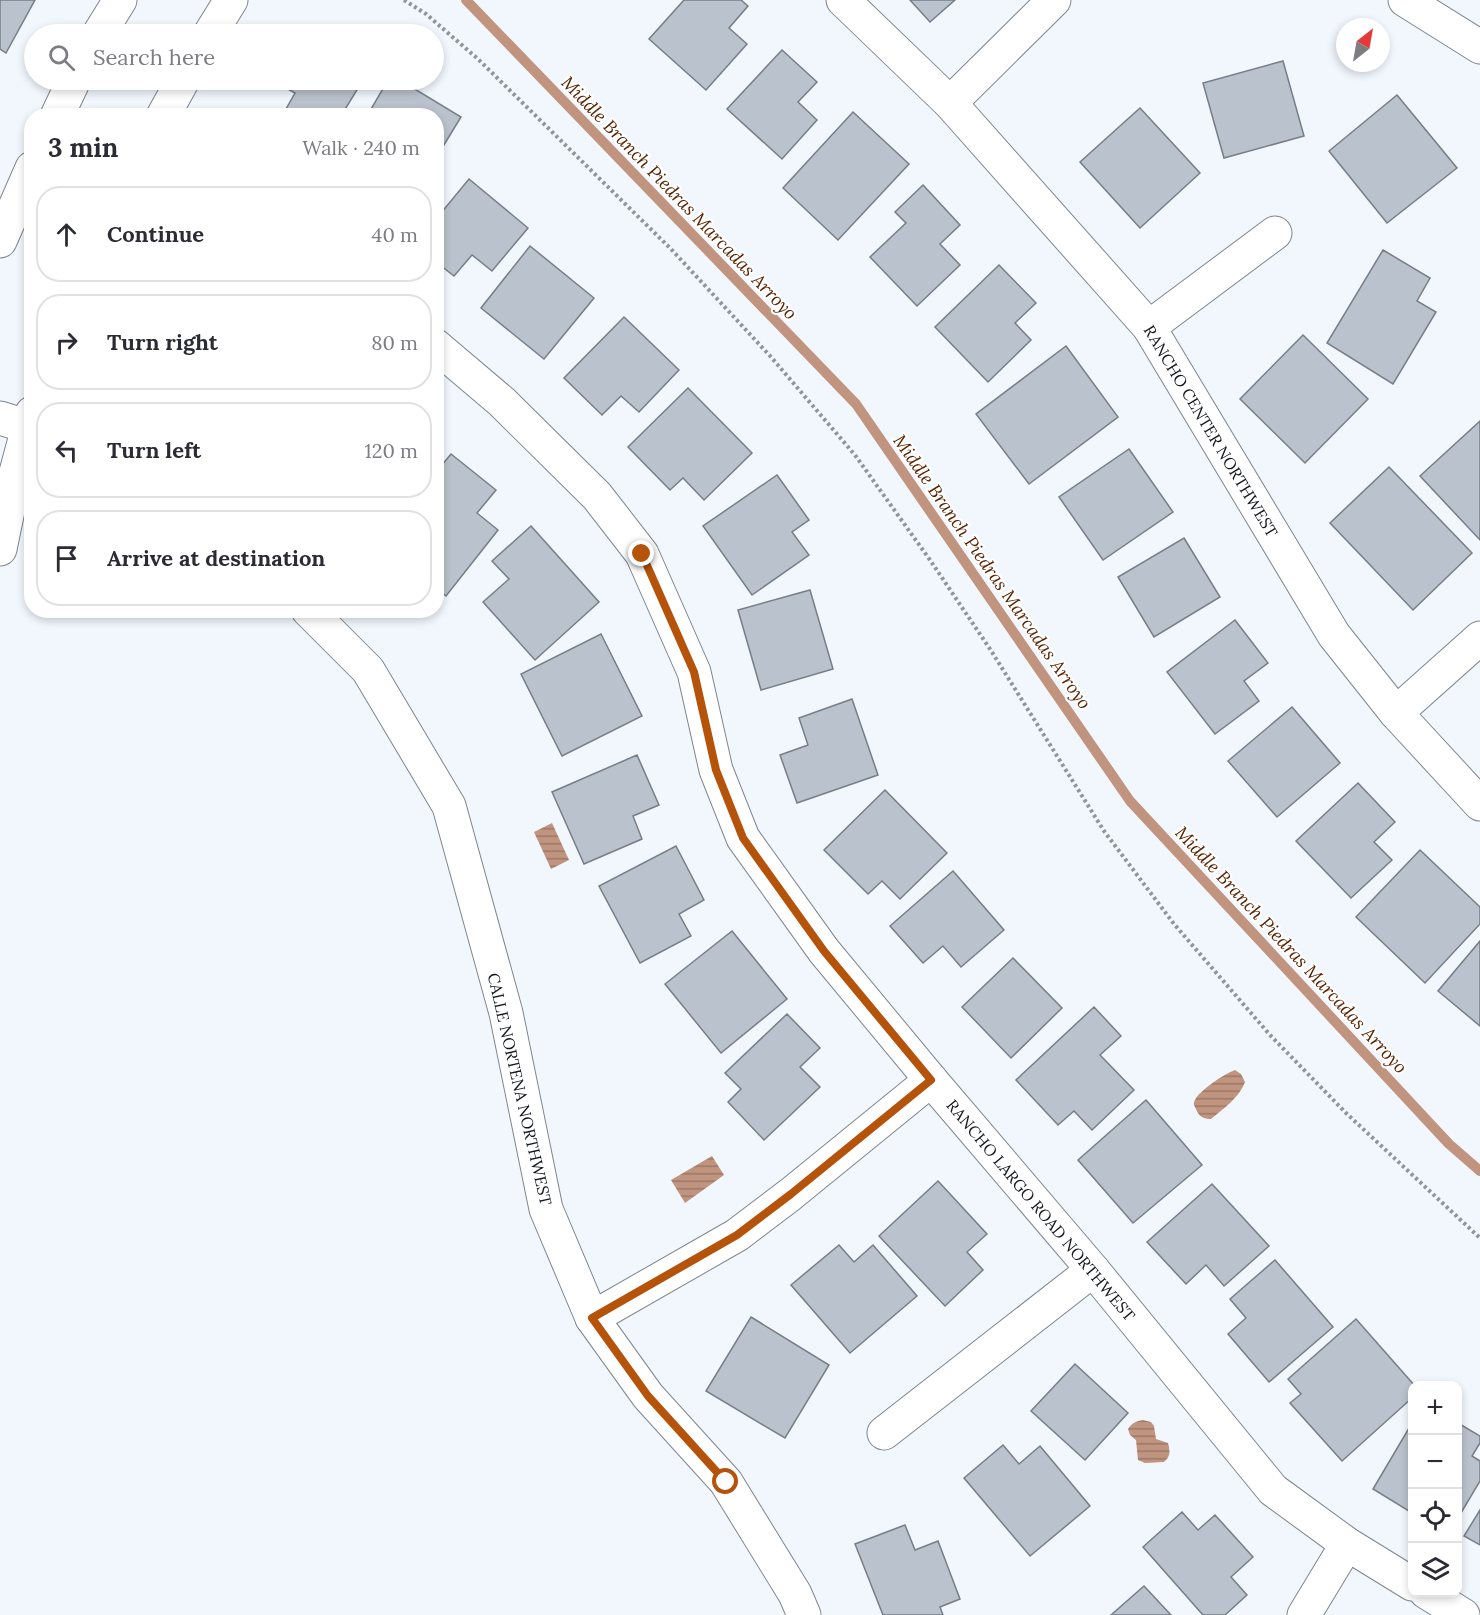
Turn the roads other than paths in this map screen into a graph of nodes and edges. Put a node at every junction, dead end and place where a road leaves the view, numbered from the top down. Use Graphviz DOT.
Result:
graph roads {
  1 [pos="120,0"];
  2 [pos="231,0"];
  3 [pos="843,0"];
  4 [pos="1054,0"];
  5 [pos="1405,0"];
  6 [pos="105,24"];
  7 [pos="216,24"];
  8 [pos="1480,47"];
  9 [pos="69,90"];
  10 [pos="177,90"];
  11 [pos="950,103"];
  12 [pos="61,108"];
  13 [pos="167,108"];
  14 [pos="24,186"];
  15 [pos="1275,233"];
  16 [pos="0,242"];
  17 [pos="1149,327"];
  18 [pos="444,353"];
  19 [pos="23,422"];
  20 [pos="16,472"];
  21 [pos="0,549"];
  22 [pos="316,618"];
  23 [pos="1480,638"];
  24 [pos="1396,713"];
  25 [pos="1480,804"];
  26 [pos="931,1080"];
  27 [pos="1093,1270"];
  28 [pos="592,1318"];
  29 [pos="884,1433"];
  30 [pos="1347,1544"];
  31 [pos="1408,1581"];
  32 [pos="1433,1597"];
  33 [pos="804,1615"];
  34 [pos="1304,1615"];
  35 [pos="1463,1615"];
  1 -- 6 [label="street"];
  2 -- 7 [label="street"];
  3 -- 11 [label="street, RANCHO CENTER NORTHWEST"];
  4 -- 11 [label="street"];
  5 -- 8 [label="street"];
  9 -- 12 [label="street"];
  10 -- 13 [label="street"];
  11 -- 17 [label="street, RANCHO CENTER NORTHWEST"];
  14 -- 16 [label="street"];
  15 -- 17 [label="street"];
  17 -- 24 [label="street, RANCHO CENTER NORTHWEST"];
  18 -- 26 [label="street, RANCHO LARGO ROAD NORTHWEST"];
  19 -- 20 [label="street"];
  20 -- 21 [label="street"];
  22 -- 28 [label="street, CALLE NORTENA NORTHWEST"];
  23 -- 24 [label="street"];
  24 -- 25 [label="street, RANCHO CENTER NORTHWEST"];
  26 -- 27 [label="street, RANCHO LARGO ROAD NORTHWEST"];
  26 -- 28 [label="street"];
  27 -- 29 [label="street"];
  27 -- 30 [label="street, RANCHO LARGO ROAD NORTHWEST"];
  28 -- 33 [label="street, CALLE NORTENA NORTHWEST"];
  30 -- 31 [label="street, RANCHO LARGO ROAD NORTHWEST"];
  30 -- 34 [label="street"];
  32 -- 35 [label="street"];
}
